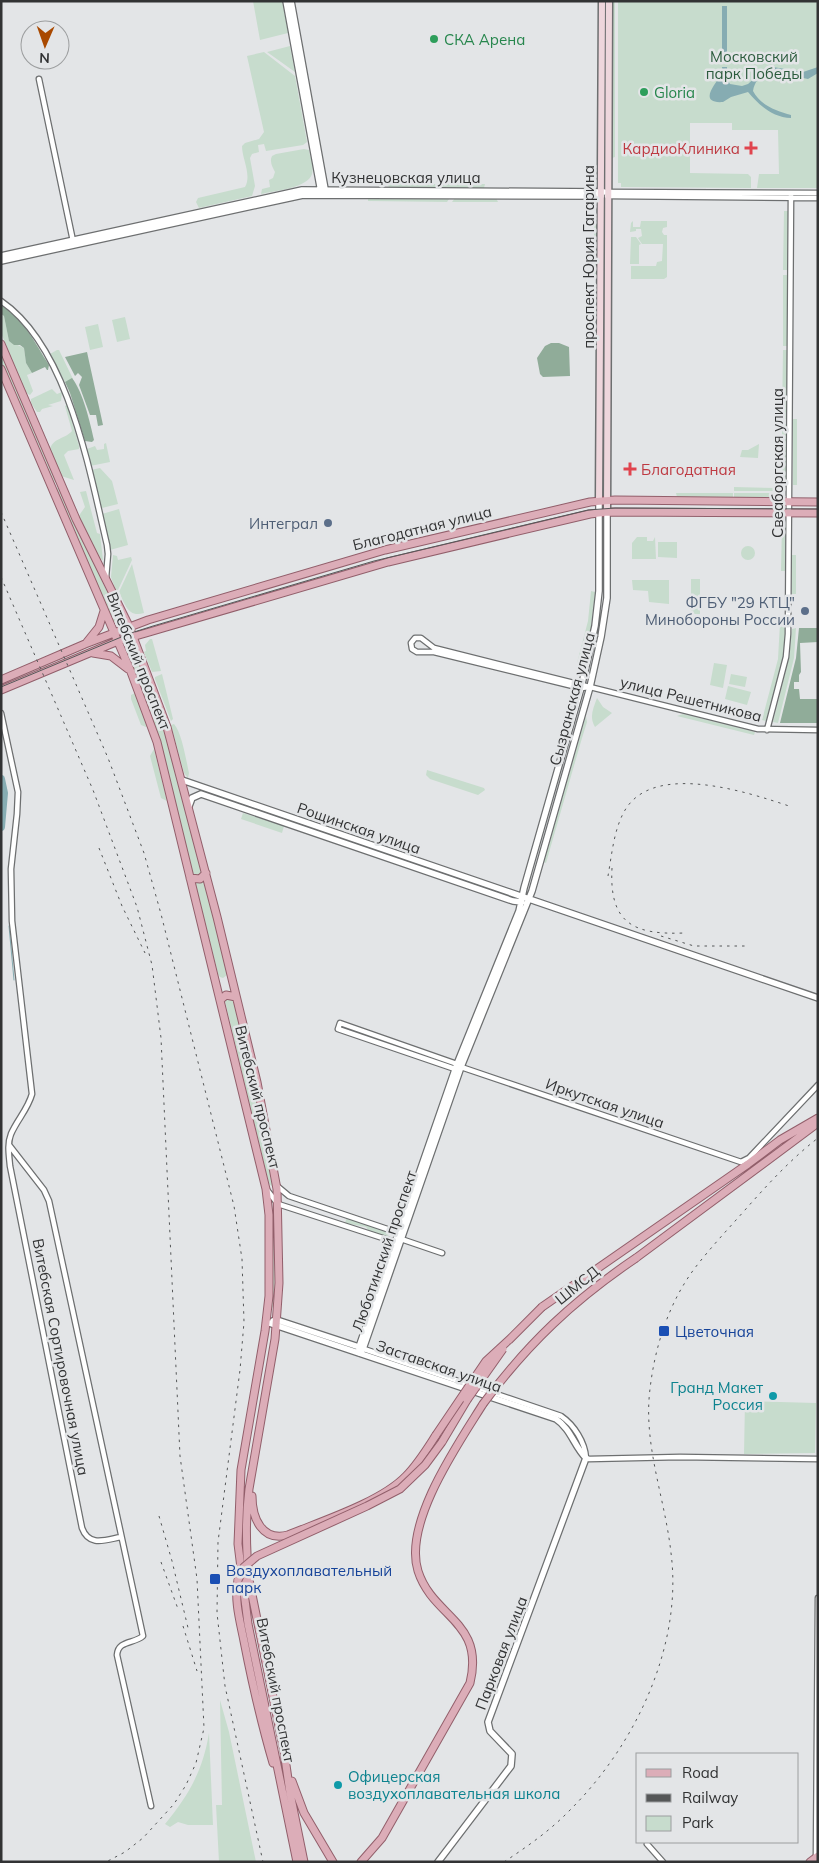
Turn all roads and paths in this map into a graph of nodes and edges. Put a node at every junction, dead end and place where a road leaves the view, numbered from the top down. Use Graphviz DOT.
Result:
graph roads {
  1 [pos="286,1"];
  2 [pos="291,1"];
  3 [pos="602,1"];
  4 [pos="609,1"];
  5 [pos="38,78"];
  6 [pos="322,191"];
  7 [pos="818,193"];
  8 [pos="605,194"];
  9 [pos="791,195"];
  10 [pos="818,198"];
  11 [pos="74,243"];
  12 [pos="1,256"];
  13 [pos="1,261"];
  14 [pos="1,301"];
  15 [pos="1,344"];
  16 [pos="1,369"];
  17 [pos="59,482"];
  18 [pos="51,486"];
  19 [pos="608,500"];
  20 [pos="599,501"];
  21 [pos="789,502"];
  22 [pos="818,502"];
  23 [pos="598,512"];
  24 [pos="607,512"];
  25 [pos="789,513"];
  26 [pos="818,513"];
  27 [pos="106,579"];
  28 [pos="104,611"];
  29 [pos="129,626"];
  30 [pos="114,633"];
  31 [pos="133,636"];
  32 [pos="118,641"];
  33 [pos="85,644"];
  34 [pos="591,644"];
  35 [pos="600,646"];
  36 [pos="90,653"];
  37 [pos="131,672"];
  38 [pos="1,680"];
  39 [pos="582,686"];
  40 [pos="590,687"];
  41 [pos="1,690"];
  42 [pos="1,713"];
  43 [pos="163,714"];
  44 [pos="149,719"];
  45 [pos="767,730"];
  46 [pos="818,730"];
  47 [pos="182,780"];
  48 [pos="189,806"];
  49 [pos="206,873"];
  50 [pos="190,878"];
  51 [pos="529,899"];
  52 [pos="521,900"];
  53 [pos="231,975"];
  54 [pos="215,979"];
  55 [pos="236,997"];
  56 [pos="818,998"];
  57 [pos="220,1000"];
  58 [pos="458,1067"];
  59 [pos="818,1085"];
  60 [pos="818,1118"];
  61 [pos="818,1123"];
  62 [pos="9,1145"];
  63 [pos="277,1185"];
  64 [pos="266,1189"];
  65 [pos="278,1204"];
  66 [pos="269,1215"];
  67 [pos="279,1215"];
  68 [pos="398,1232"];
  69 [pos="401,1239"];
  70 [pos="395,1242"];
  71 [pos="442,1254"];
  72 [pos="266,1322"];
  73 [pos="277,1323"];
  74 [pos="511,1338"];
  75 [pos="360,1350"];
  76 [pos="586,1458"];
  77 [pos="818,1459"];
  78 [pos="251,1473"];
  79 [pos="121,1537"];
  80 [pos="818,1598"];
  81 [pos="817,1712"];
  82 [pos="284,1751"];
  83 [pos="284,1801"];
  84 [pos="151,1806"];
  85 [pos="647,1844"];
  86 [pos="815,1859"];
  87 [pos="297,1862"];
  88 [pos="304,1862"];
  89 [pos="333,1862"];
  90 [pos="361,1862"];
  91 [pos="438,1862"];
  92 [pos="663,1862"];
  1 -- 6 [label="street"];
  2 -- 6 [label="street"];
  3 -- 8 [label="main road, проспект Юрия Гагарина"];
  4 -- 8 [label="main road, проспект Юрия Гагарина"];
  5 -- 11 [label="street"];
  6 -- 8 [label="street, Кузнецовская улица"];
  6 -- 11 [label="street, Кузнецовская улица"];
  7 -- 9 [label="street, Кузнецовская улица"];
  8 -- 9 [label="street, Кузнецовская улица"];
  8 -- 19 [label="main road, проспект Юрия Гагарина"];
  8 -- 20 [label="main road, проспект Юрия Гагарина"];
  9 -- 10 [label="street, Кузнецовская улица"];
  9 -- 21 [label="street, Свеаборгская улица"];
  11 -- 12 [label="street, Кузнецовская улица"];
  11 -- 13 [label="street, Кузнецовская улица"];
  14 -- 27 [label="street, Витебский проспект"];
  15 -- 17 [label="main road, Витебский проспект"];
  16 -- 18 [label="main road, Витебский проспект"];
  17 -- 18 [label="main road"];
  17 -- 27 [label="main road, Витебский проспект"];
  18 -- 28 [label="main road, Витебский проспект"];
  19 -- 20 [label="main road, Благодатная улица"];
  19 -- 21 [label="main road, Благодатная улица"];
  19 -- 24 [label="main road, Сызранская улица"];
  20 -- 23 [label="street, проспект Юрия Гагарина"];
  20 -- 29 [label="main road, Благодатная улица"];
  21 -- 22 [label="main road, Благодатная улица"];
  21 -- 25 [label="street, Свеаборгская улица"];
  23 -- 24 [label="main road, Благодатная улица"];
  23 -- 31 [label="main road, Благодатная улица"];
  23 -- 34 [label="street, Сызранская улица"];
  24 -- 25 [label="main road, Благодатная улица"];
  24 -- 35 [label="street, Сызранская улица"];
  25 -- 26 [label="main road, Благодатная улица"];
  25 -- 45 [label="street, Свеаборгская улица"];
  27 -- 29 [label="main road, Витебский проспект"];
  28 -- 30 [label="main road, Витебский проспект"];
  28 -- 33 [label="main road"];
  29 -- 30 [label="main road, Благодатная улица"];
  29 -- 31 [label="main road, Витебский проспект"];
  30 -- 32 [label="main road, Витебский проспект"];
  30 -- 33 [label="main road, Благодатная улица"];
  31 -- 32 [label="main road, Благодатная улица"];
  31 -- 43 [label="main road, Витебский проспект"];
  32 -- 36 [label="main road, Благодатная улица"];
  32 -- 37 [label="main road, Витебский проспект"];
  33 -- 38 [label="main road, Благодатная улица"];
  34 -- 35 [label="street"];
  34 -- 39 [label="street, Сызранская улица"];
  35 -- 40 [label="street, Сызранская улица"];
  36 -- 37 [label="main road"];
  36 -- 41 [label="main road, Благодатная улица"];
  37 -- 44 [label="main road, Витебский проспект"];
  39 -- 39 [label="street, улица Решетникова"];
  39 -- 40 [label="street, улица Решетникова"];
  39 -- 52 [label="street, Сызранская улица"];
  40 -- 45 [label="street, улица Решетникова"];
  40 -- 51 [label="street, Сызранская улица"];
  42 -- 62 [label="street, Витебская Сортировочная улица"];
  43 -- 44 [label="main road"];
  43 -- 47 [label="main road, Витебский проспект"];
  44 -- 50 [label="main road, Витебский проспект"];
  45 -- 46 [label="street, улица Решетникова"];
  47 -- 48 [label="main road, Витебский проспект"];
  47 -- 52 [label="street, Рощинская улица"];
  48 -- 49 [label="main road, Витебский проспект"];
  48 -- 52 [label="street, Рощинская улица"];
  49 -- 50 [label="main road"];
  49 -- 53 [label="main road, Витебский проспект"];
  50 -- 54 [label="main road, Витебский проспект"];
  51 -- 52 [label="street, Рощинская улица"];
  51 -- 56 [label="street, Рощинская улица"];
  51 -- 58 [label="street, Люботинский проспект"];
  52 -- 58 [label="street, Люботинский проспект"];
  53 -- 54 [label="main road"];
  53 -- 55 [label="main road, Витебский проспект"];
  54 -- 57 [label="main road, Витебский проспект"];
  55 -- 57 [label="main road"];
  55 -- 63 [label="main road, Витебский проспект"];
  57 -- 64 [label="main road, Витебский проспект"];
  58 -- 58 [label="street, Иркутская улица"];
  58 -- 59 [label="street, Иркутская улица"];
  58 -- 68 [label="street, Люботинский проспект"];
  58 -- 69 [label="street, Люботинский проспект"];
  60 -- 74 [label="main road, ШМСД, bridge"];
  61 -- 90 [label="main road, ШМСД, bridge"];
  62 -- 79 [label="street, Витебская Сортировочная улица"];
  62 -- 79 [label="street, Витебская Сортировочная улица"];
  63 -- 65 [label="main road, Витебский проспект"];
  63 -- 68 [label="street"];
  64 -- 65 [label="street"];
  64 -- 66 [label="main road, Витебский проспект"];
  65 -- 67 [label="main road, Витебский проспект"];
  65 -- 70 [label="street"];
  66 -- 67 [label="main road"];
  66 -- 72 [label="main road, Витебский проспект"];
  67 -- 73 [label="main road, Витебский проспект"];
  68 -- 69 [label="street"];
  68 -- 70 [label="street, Люботинский проспект"];
  69 -- 70 [label="street"];
  69 -- 71 [label="street"];
  69 -- 75 [label="street, Люботинский проспект"];
  70 -- 75 [label="street, Люботинский проспект"];
  72 -- 73 [label="street, Заставская улица"];
  72 -- 83 [label="main road, Витебский проспект"];
  73 -- 75 [label="street, Заставская улица"];
  73 -- 78 [label="main road, Витебский проспект"];
  74 -- 78 [label="main road, bridge"];
  74 -- 83 [label="main road, ШМСД, bridge"];
  75 -- 76 [label="street, Заставская улица"];
  76 -- 77 [label="street"];
  76 -- 91 [label="street, Парковая улица"];
  78 -- 82 [label="main road, Витебский проспект"];
  79 -- 84 [label="street, Витебская Сортировочная улица"];
  80 -- 81 [label="street"];
  81 -- 86 [label="street"];
  82 -- 88 [label="main road, Витебский проспект"];
  82 -- 89 [label="main road"];
  83 -- 87 [label="main road, Витебский проспект"];
  85 -- 92 [label="street"];
}
